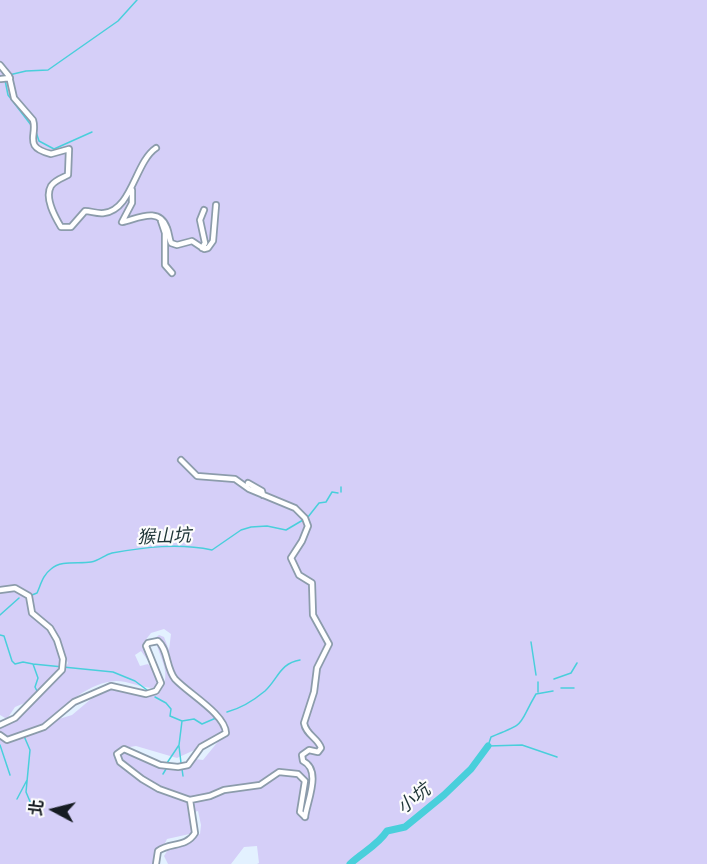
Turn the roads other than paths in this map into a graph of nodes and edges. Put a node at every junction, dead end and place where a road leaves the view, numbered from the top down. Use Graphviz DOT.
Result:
graph roads {
  1 [pos="0,65"];
  2 [pos="6,77"];
  3 [pos="0,84"];
  4 [pos="156,148"];
  5 [pos="132,190"];
  6 [pos="216,205"];
  7 [pos="204,210"];
  8 [pos="159,219"];
  9 [pos="202,248"];
  10 [pos="172,273"];
  11 [pos="181,460"];
  12 [pos="248,483"];
  13 [pos="263,495"];
  14 [pos="0,590"];
  15 [pos="0,725"];
  16 [pos="0,735"];
  17 [pos="190,801"];
  18 [pos="156,864"];
  1 -- 2 [label="street"];
  2 -- 3 [label="street"];
  2 -- 5 [label="street"];
  4 -- 5 [label="street"];
  5 -- 8 [label="street"];
  6 -- 9 [label="street"];
  7 -- 9 [label="street"];
  8 -- 9 [label="street"];
  8 -- 10 [label="street"];
  11 -- 13 [label="street"];
  12 -- 13 [label="street"];
  13 -- 17 [label="street"];
  14 -- 15 [label="street"];
  16 -- 17 [label="street"];
  17 -- 18 [label="street"];
}
